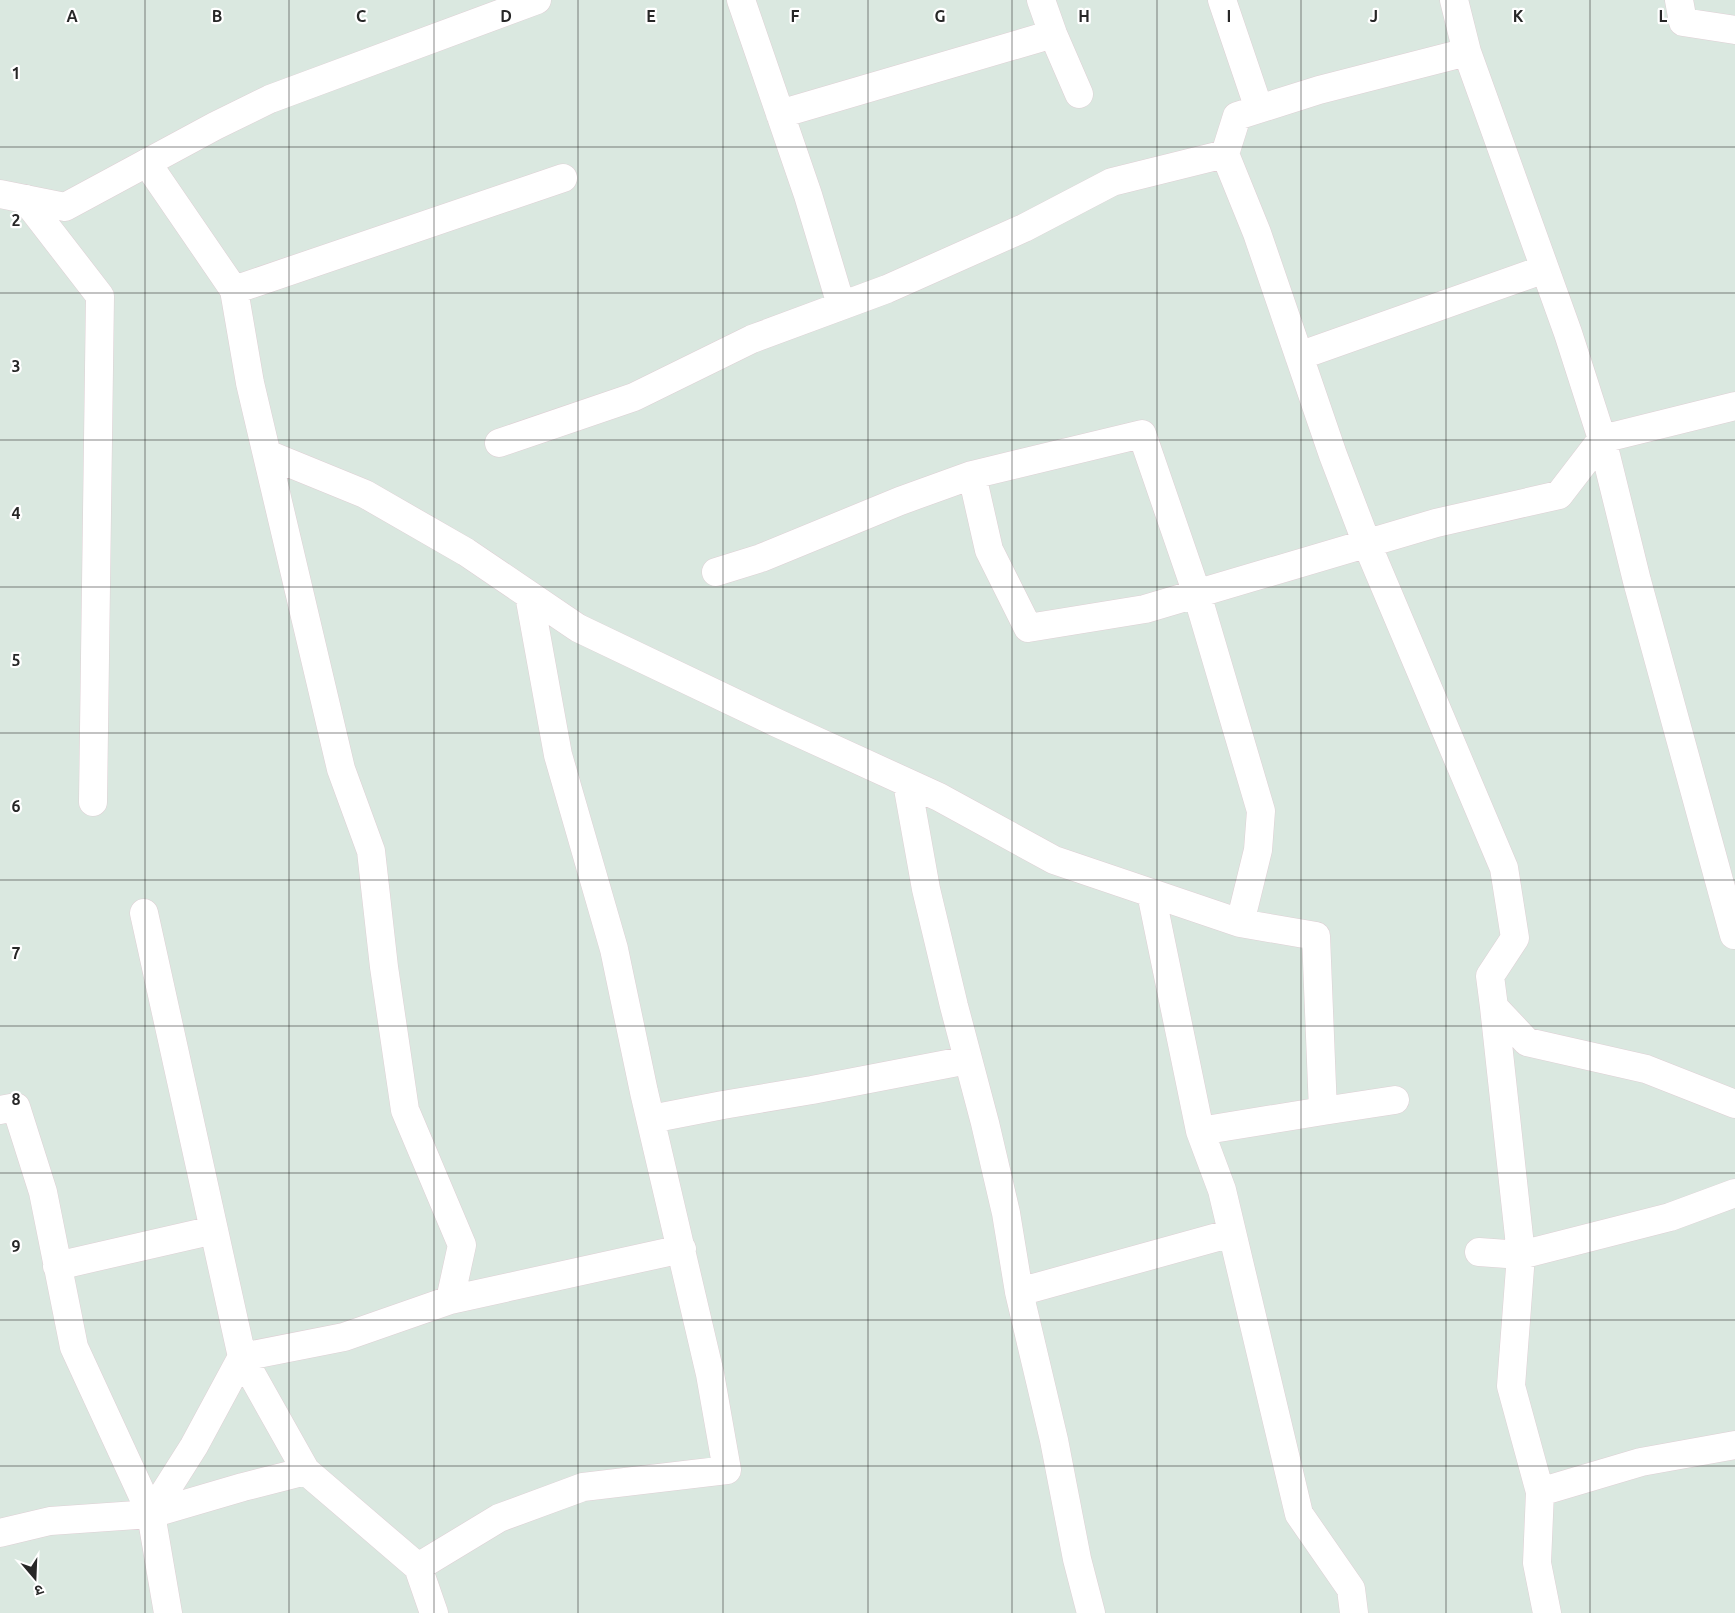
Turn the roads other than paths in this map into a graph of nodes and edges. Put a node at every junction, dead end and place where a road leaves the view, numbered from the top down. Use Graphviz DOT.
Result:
graph roads {
  1 [pos="537,0"];
  2 [pos="741,0"];
  3 [pos="1041,0"];
  4 [pos="1222,0"];
  5 [pos="1454,0"];
  6 [pos="1678,0"];
  7 [pos="1735,30"];
  8 [pos="1053,34"];
  9 [pos="1467,52"];
  10 [pos="1079,94"];
  11 [pos="1259,109"];
  12 [pos="780,114"];
  13 [pos="1225,154"];
  14 [pos="147,163"];
  15 [pos="563,178"];
  16 [pos="12,197"];
  17 [pos="1545,269"];
  18 [pos="234,290"];
  19 [pos="842,305"];
  20 [pos="1299,356"];
  21 [pos="1735,406"];
  22 [pos="1602,438"];
  23 [pos="498,443"];
  24 [pos="267,454"];
  25 [pos="972,475"];
  26 [pos="1367,544"];
  27 [pos="716,572"];
  28 [pos="1197,594"];
  29 [pos="530,595"];
  30 [pos="907,783"];
  31 [pos="93,802"];
  32 [pos="1151,893"];
  33 [pos="144,913"];
  34 [pos="1240,923"];
  35 [pos="1734,935"];
  36 [pos="1494,1007"];
  37 [pos="968,1060"];
  38 [pos="1395,1100"];
  39 [pos="1735,1104"];
  40 [pos="0,1110"];
  41 [pos="1323,1111"];
  42 [pos="651,1119"];
  43 [pos="1200,1131"];
  44 [pos="1735,1193"];
  45 [pos="214,1230"];
  46 [pos="1232,1233"];
  47 [pos="682,1249"];
  48 [pos="1479,1252"];
  49 [pos="1521,1255"];
  50 [pos="57,1266"];
  51 [pos="1019,1292"];
  52 [pos="450,1300"];
  53 [pos="242,1357"];
  54 [pos="1735,1445"];
  55 [pos="306,1471"];
  56 [pos="1540,1492"];
  57 [pos="152,1514"];
  58 [pos="0,1534"];
  59 [pos="418,1567"];
  60 [pos="168,1613"];
  61 [pos="434,1613"];
  62 [pos="1091,1613"];
  63 [pos="1354,1613"];
  64 [pos="1547,1613"];
  1 -- 14 [label="street"];
  2 -- 12 [label="street"];
  3 -- 8 [label="street"];
  4 -- 11 [label="street"];
  5 -- 9 [label="street"];
  6 -- 7 [label="street"];
  8 -- 10 [label="street"];
  8 -- 12 [label="street"];
  9 -- 11 [label="street"];
  9 -- 17 [label="street"];
  11 -- 13 [label="street"];
  12 -- 19 [label="street"];
  13 -- 19 [label="street"];
  13 -- 20 [label="street"];
  14 -- 16 [label="street"];
  14 -- 18 [label="street"];
  15 -- 18 [label="street"];
  16 -- 31 [label="street"];
  17 -- 20 [label="street"];
  17 -- 22 [label="street"];
  18 -- 24 [label="street"];
  19 -- 23 [label="street"];
  20 -- 26 [label="street"];
  21 -- 22 [label="street"];
  22 -- 26 [label="street"];
  22 -- 35 [label="street"];
  24 -- 29 [label="street"];
  24 -- 52 [label="street"];
  25 -- 27 [label="street"];
  25 -- 28 [label="street"];
  25 -- 28 [label="street"];
  26 -- 28 [label="street"];
  26 -- 36 [label="street"];
  28 -- 34 [label="street"];
  29 -- 30 [label="street"];
  29 -- 42 [label="street"];
  30 -- 32 [label="street"];
  30 -- 37 [label="street"];
  32 -- 34 [label="street"];
  32 -- 43 [label="street"];
  33 -- 45 [label="street"];
  34 -- 41 [label="street"];
  36 -- 39 [label="street"];
  36 -- 49 [label="street"];
  37 -- 42 [label="street"];
  37 -- 51 [label="street"];
  38 -- 41 [label="street"];
  40 -- 50 [label="street"];
  41 -- 43 [label="street"];
  42 -- 47 [label="street"];
  43 -- 46 [label="street"];
  44 -- 49 [label="street"];
  45 -- 50 [label="street"];
  45 -- 53 [label="street"];
  46 -- 51 [label="street"];
  46 -- 63 [label="street"];
  47 -- 52 [label="street"];
  47 -- 59 [label="street"];
  48 -- 49 [label="street"];
  49 -- 56 [label="street"];
  50 -- 57 [label="street"];
  51 -- 62 [label="street"];
  52 -- 53 [label="street"];
  53 -- 55 [label="street"];
  53 -- 57 [label="street"];
  54 -- 56 [label="street"];
  55 -- 57 [label="street"];
  55 -- 59 [label="street"];
  56 -- 64 [label="street"];
  57 -- 58 [label="street"];
  57 -- 60 [label="street"];
  59 -- 61 [label="street"];
}
